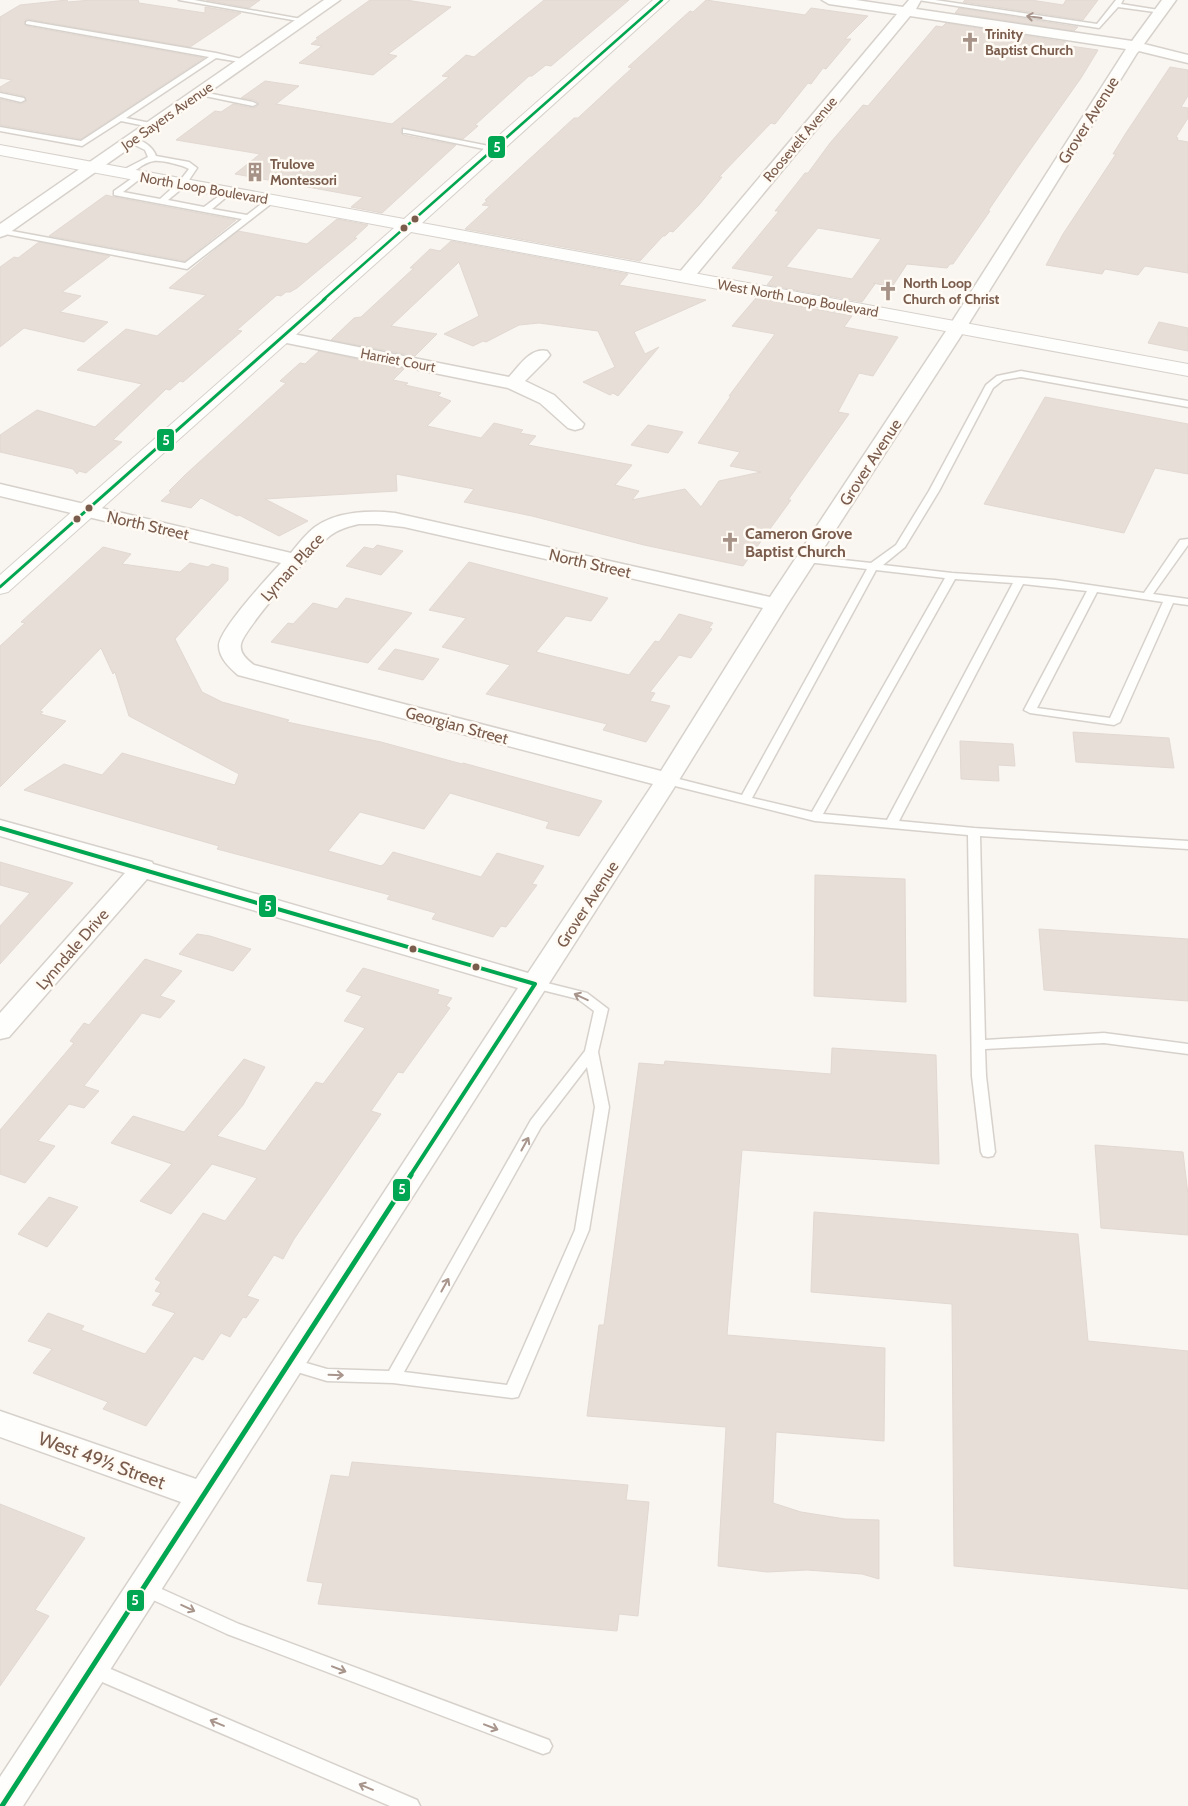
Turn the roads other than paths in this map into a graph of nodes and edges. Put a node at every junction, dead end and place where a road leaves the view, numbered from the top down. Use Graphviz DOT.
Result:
graph roads {
  1 [pos="182,0"];
  2 [pos="333,0"];
  3 [pos="662,0"];
  4 [pos="829,0"];
  5 [pos="921,0"];
  6 [pos="1118,2"];
  7 [pos="911,6"];
  8 [pos="1165,6"];
  9 [pos="304,20"];
  10 [pos="28,23"];
  11 [pos="1135,46"];
  12 [pos="216,55"];
  13 [pos="1188,59"];
  14 [pos="246,61"];
  15 [pos="200,93"];
  16 [pos="0,95"];
  17 [pos="21,100"];
  18 [pos="253,104"];
  19 [pos="120,119"];
  20 [pos="152,126"];
  21 [pos="0,128"];
  22 [pos="406,131"];
  23 [pos="132,140"];
  24 [pos="494,149"];
  25 [pos="0,150"];
  26 [pos="152,158"];
  27 [pos="92,168"];
  28 [pos="131,174"];
  29 [pos="182,184"];
  30 [pos="227,192"];
  31 [pos="272,200"];
  32 [pos="162,201"];
  33 [pos="206,210"];
  34 [pos="249,218"];
  35 [pos="408,225"];
  36 [pos="1,231"];
  37 [pos="685,277"];
  38 [pos="958,328"];
  39 [pos="282,337"];
  40 [pos="541,355"];
  41 [pos="1188,370"];
  42 [pos="513,383"];
  43 [pos="1188,404"];
  44 [pos="575,424"];
  45 [pos="0,490"];
  46 [pos="86,510"];
  47 [pos="404,520"];
  48 [pos="1188,542"];
  49 [pos="807,559"];
  50 [pos="296,560"];
  51 [pos="873,567"];
  52 [pos="952,576"];
  53 [pos="1020,580"];
  54 [pos="0,587"];
  55 [pos="1093,589"];
  56 [pos="1146,597"];
  57 [pos="1169,600"];
  58 [pos="1188,602"];
  59 [pos="776,606"];
  60 [pos="246,670"];
  61 [pos="667,780"];
  62 [pos="745,800"];
  63 [pos="815,817"];
  64 [pos="891,824"];
  65 [pos="0,828"];
  66 [pos="974,832"];
  67 [pos="1188,845"];
  68 [pos="143,868"];
  69 [pos="535,984"];
  70 [pos="0,1030"];
  71 [pos="978,1045"];
  72 [pos="1188,1050"];
  73 [pos="591,1052"];
  74 [pos="988,1152"];
  75 [pos="289,1364"];
  76 [pos="393,1377"];
  77 [pos="0,1424"];
  78 [pos="204,1496"];
  79 [pos="144,1588"];
  80 [pos="92,1669"];
  81 [pos="544,1746"];
  82 [pos="2,1806"];
  83 [pos="411,1806"];
  1 -- 9 [label="lane"];
  2 -- 9 [label="street, Joe Sayers Avenue"];
  3 -- 24 [label="street"];
  4 -- 7 [label="street"];
  6 -- 5 [label="lane, one-way"];
  6 -- 8 [label="lane"];
  7 -- 11 [label="street"];
  7 -- 37 [label="street, Roosevelt Avenue"];
  8 -- 11 [label="street, Grover Avenue"];
  9 -- 14 [label="street, Joe Sayers Avenue"];
  10 -- 12 [label="lane"];
  11 -- 13 [label="street"];
  11 -- 38 [label="street, Grover Avenue"];
  12 -- 14 [label="lane"];
  12 -- 19 [label="lane"];
  14 -- 15 [label="street, Joe Sayers Avenue"];
  15 -- 18 [label="lane"];
  15 -- 20 [label="street, Joe Sayers Avenue"];
  16 -- 17 [label="lane"];
  19 -- 20 [label="lane"];
  19 -- 21 [label="lane"];
  20 -- 23 [label="street, Joe Sayers Avenue"];
  22 -- 24 [label="lane"];
  23 -- 26 [label="lane"];
  23 -- 27 [label="street, Joe Sayers Avenue"];
  24 -- 35 [label="street"];
  25 -- 27 [label="street, North Loop Boulevard"];
  26 -- 28 [label="lane"];
  26 -- 29 [label="lane"];
  27 -- 28 [label="street, North Loop Boulevard"];
  27 -- 36 [label="street, Joe Sayers Avenue"];
  28 -- 29 [label="street, North Loop Boulevard"];
  28 -- 32 [label="lane"];
  29 -- 30 [label="street, North Loop Boulevard"];
  29 -- 32 [label="lane"];
  30 -- 31 [label="street, North Loop Boulevard"];
  30 -- 33 [label="lane"];
  31 -- 34 [label="lane"];
  31 -- 35 [label="street, North Loop Boulevard"];
  32 -- 33 [label="lane"];
  33 -- 34 [label="lane"];
  34 -- 36 [label="lane"];
  35 -- 37 [label="street, West North Loop Boulevard"];
  35 -- 39 [label="street"];
  37 -- 38 [label="street, West North Loop Boulevard"];
  38 -- 41 [label="street, West North Loop Boulevard"];
  38 -- 49 [label="street, Grover Avenue"];
  39 -- 42 [label="street, Harriet Court"];
  39 -- 46 [label="street"];
  40 -- 42 [label="street"];
  42 -- 44 [label="street, Harriet Court"];
  43 -- 51 [label="lane"];
  45 -- 46 [label="street, North Street"];
  46 -- 50 [label="street, North Street"];
  46 -- 54 [label="street"];
  47 -- 50 [label="street, Lyman Place"];
  47 -- 59 [label="street, North Street"];
  48 -- 56 [label="lane"];
  49 -- 51 [label="lane"];
  49 -- 59 [label="street, Grover Avenue"];
  50 -- 60 [label="street, Lyman Place"];
  51 -- 52 [label="lane"];
  51 -- 62 [label="lane"];
  52 -- 53 [label="lane"];
  52 -- 63 [label="lane"];
  53 -- 55 [label="lane"];
  53 -- 64 [label="lane"];
  55 -- 56 [label="lane"];
  55 -- 57 [label="lane"];
  56 -- 57 [label="lane"];
  57 -- 58 [label="lane"];
  59 -- 61 [label="street, Grover Avenue"];
  60 -- 61 [label="street, Georgian Street"];
  61 -- 62 [label="lane"];
  61 -- 69 [label="street, Grover Avenue"];
  62 -- 63 [label="lane"];
  63 -- 64 [label="lane"];
  64 -- 66 [label="lane"];
  65 -- 68 [label="street"];
  66 -- 67 [label="lane"];
  66 -- 71 [label="lane"];
  68 -- 69 [label="street"];
  68 -- 70 [label="street, Lynndale Drive"];
  73 -- 69 [label="lane, one-way"];
  69 -- 75 [label="street, Grover Avenue"];
  71 -- 72 [label="lane"];
  71 -- 74 [label="lane"];
  76 -- 73 [label="lane, one-way"];
  73 -- 76 [label="lane"];
  75 -- 76 [label="lane, one-way"];
  75 -- 78 [label="street, Grover Avenue"];
  77 -- 78 [label="street, West 49½ Street"];
  78 -- 79 [label="street, Grover Avenue"];
  79 -- 80 [label="street, Grover Avenue"];
  79 -- 81 [label="lane, one-way"];
  80 -- 82 [label="street, Grover Avenue"];
  83 -- 80 [label="lane, one-way"];
}
